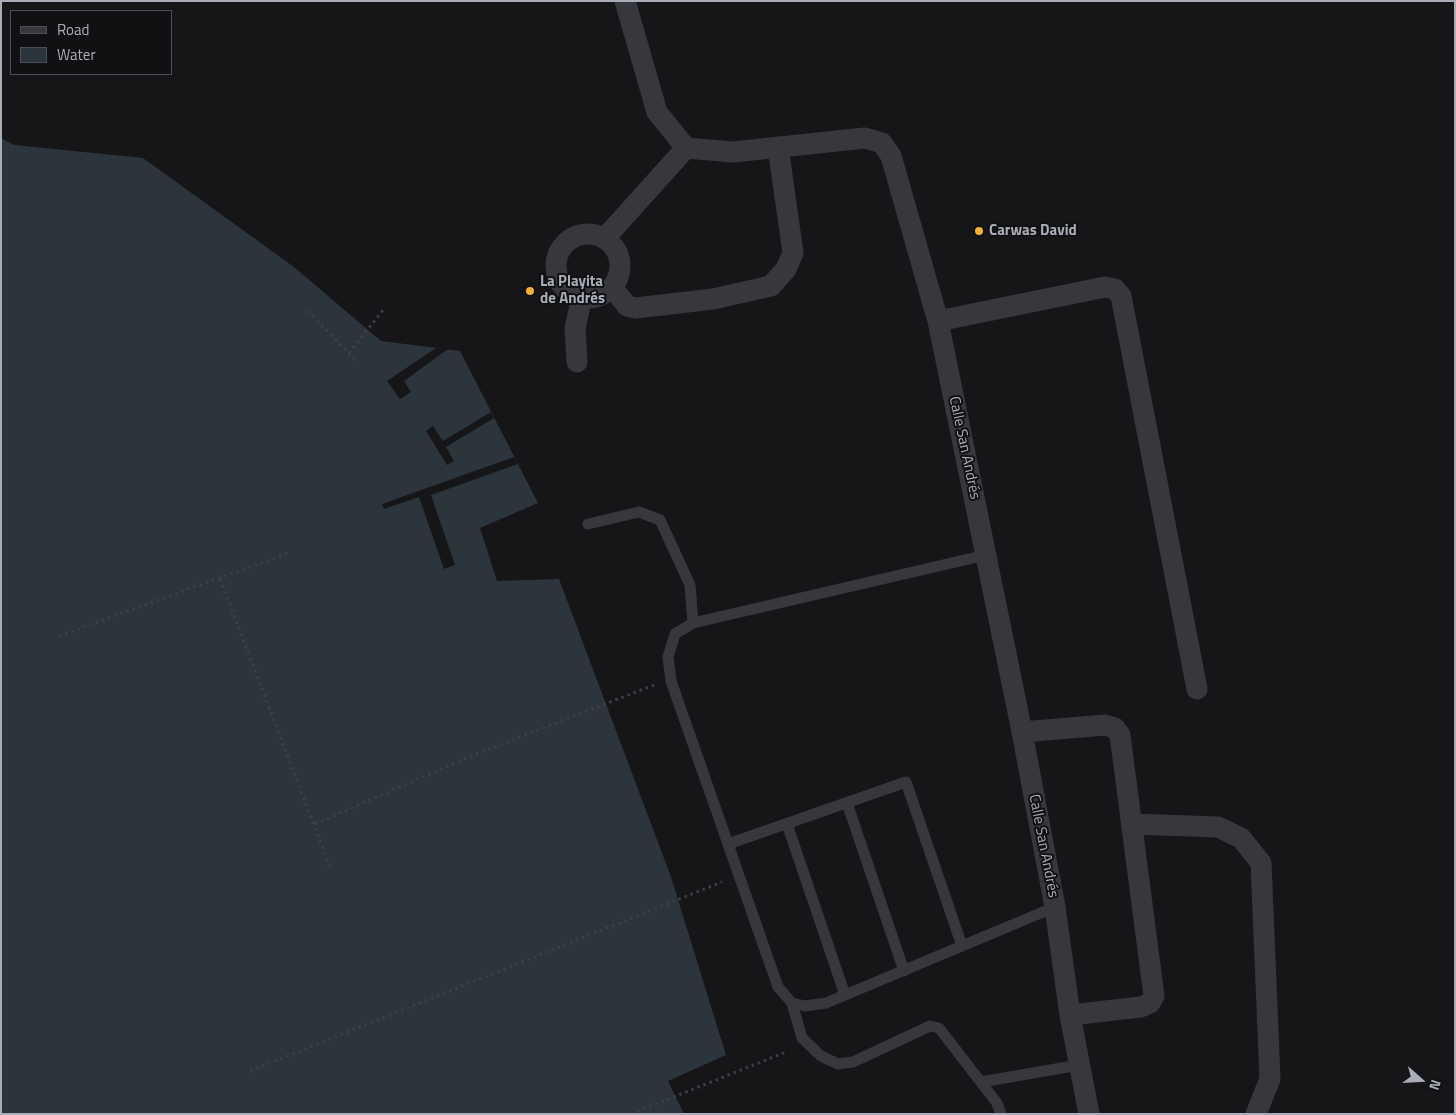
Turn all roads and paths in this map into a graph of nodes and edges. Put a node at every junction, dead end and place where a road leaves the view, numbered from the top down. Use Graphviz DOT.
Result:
graph roads {
  1 [pos="624,1"];
  2 [pos="778,147"];
  3 [pos="686,148"];
  4 [pos="605,238"];
  5 [pos="612,287"];
  6 [pos="582,298"];
  7 [pos="382,310"];
  8 [pos="308,311"];
  9 [pos="938,321"];
  10 [pos="349,353"];
  11 [pos="356,362"];
  12 [pos="577,362"];
  13 [pos="588,524"];
  14 [pos="288,553"];
  15 [pos="986,555"];
  16 [pos="220,579"];
  17 [pos="693,623"];
  18 [pos="59,636"];
  19 [pos="654,685"];
  20 [pos="1197,690"];
  21 [pos="1022,732"];
  22 [pos="847,803"];
  23 [pos="314,824"];
  24 [pos="787,824"];
  25 [pos="1132,824"];
  26 [pos="728,844"];
  27 [pos="330,867"];
  28 [pos="728,880"];
  29 [pos="1055,907"];
  30 [pos="962,946"];
  31 [pos="904,971"];
  32 [pos="846,995"];
  33 [pos="792,1003"];
  34 [pos="1070,1015"];
  35 [pos="786,1052"];
  36 [pos="1079,1065"];
  37 [pos="250,1072"];
  38 [pos="981,1082"];
  39 [pos="631,1114"];
  40 [pos="1001,1114"];
  41 [pos="1089,1114"];
  42 [pos="1256,1114"];
  1 -- 3 [label="street"];
  2 -- 3 [label="street, Calle San Andrés"];
  2 -- 5 [label="street"];
  2 -- 9 [label="street, Calle San Andrés"];
  3 -- 4 [label="street"];
  4 -- 5 [label="street"];
  4 -- 6 [label="street"];
  5 -- 6 [label="street"];
  6 -- 12 [label="street"];
  7 -- 10 [label="path"];
  8 -- 10 [label="path"];
  9 -- 15 [label="street, Calle San Andrés"];
  9 -- 20 [label="street"];
  10 -- 11 [label="path"];
  13 -- 17 [label="lane"];
  14 -- 16 [label="path"];
  15 -- 17 [label="lane"];
  15 -- 21 [label="street, Calle San Andrés"];
  16 -- 18 [label="path"];
  16 -- 23 [label="path"];
  17 -- 26 [label="lane"];
  19 -- 23 [label="path"];
  21 -- 25 [label="street"];
  21 -- 29 [label="street, Calle San Andrés"];
  22 -- 24 [label="lane"];
  22 -- 30 [label="lane"];
  22 -- 31 [label="lane"];
  23 -- 27 [label="path"];
  24 -- 26 [label="lane"];
  24 -- 32 [label="lane"];
  25 -- 34 [label="street"];
  25 -- 42 [label="street"];
  26 -- 33 [label="lane"];
  28 -- 37 [label="path"];
  29 -- 30 [label="lane"];
  29 -- 34 [label="street, Calle San Andrés"];
  30 -- 31 [label="lane"];
  31 -- 32 [label="lane"];
  32 -- 33 [label="lane"];
  33 -- 38 [label="lane"];
  34 -- 36 [label="street, Calle San Andrés"];
  35 -- 39 [label="path"];
  36 -- 38 [label="lane"];
  36 -- 41 [label="street, Calle San Andrés"];
  38 -- 40 [label="lane"];
}
